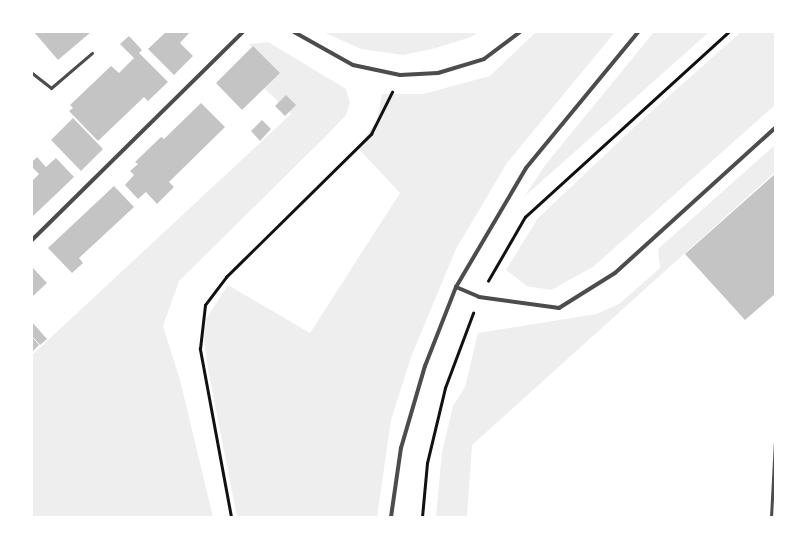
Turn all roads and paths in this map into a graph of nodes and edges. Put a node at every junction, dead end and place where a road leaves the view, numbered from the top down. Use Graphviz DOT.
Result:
graph roads {
  1 [pos="243,32"];
  2 [pos="294,32"];
  3 [pos="520,32"];
  4 [pos="638,32"];
  5 [pos="728,32"];
  6 [pos="92,53"];
  7 [pos="32,73"];
  8 [pos="400,75"];
  9 [pos="775,128"];
  10 [pos="32,240"];
  11 [pos="456,287"];
  12 [pos="479,297"];
  13 [pos="775,441"];
  14 [pos="231,517"];
  15 [pos="390,517"];
  16 [pos="422,517"];
  17 [pos="771,517"];
  1 -- 10 [label="street"];
  2 -- 8 [label="street"];
  3 -- 8 [label="street"];
  4 -- 11 [label="street"];
  5 -- 12 [label="path"];
  6 -- 7 [label="lane"];
  8 -- 14 [label="path"];
  9 -- 12 [label="street"];
  11 -- 12 [label="street"];
  11 -- 15 [label="street"];
  12 -- 16 [label="path"];
  13 -- 17 [label="lane"];
}
